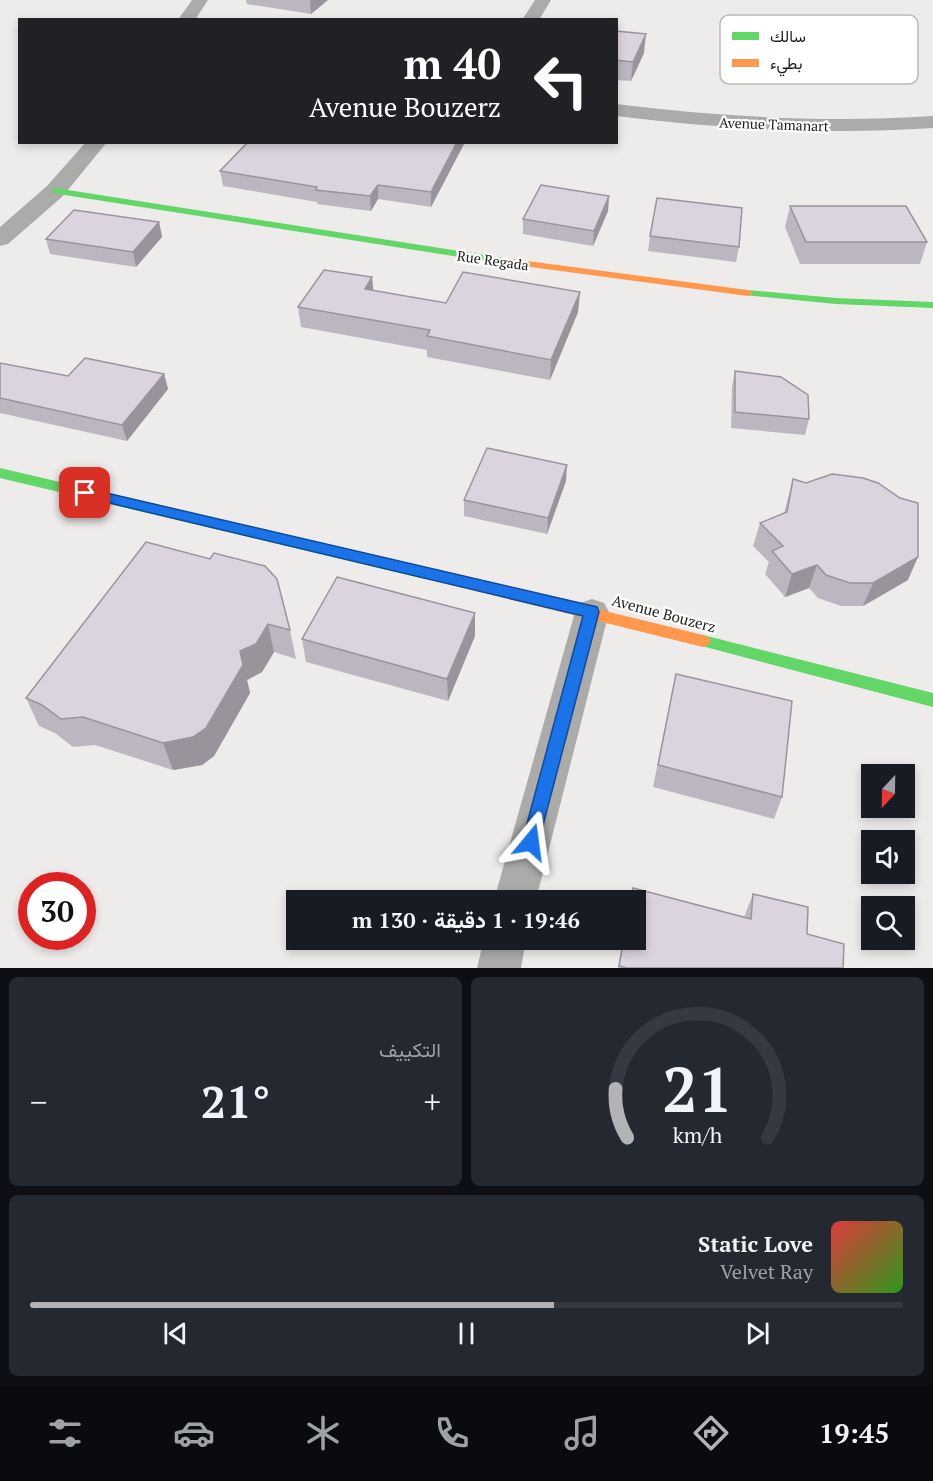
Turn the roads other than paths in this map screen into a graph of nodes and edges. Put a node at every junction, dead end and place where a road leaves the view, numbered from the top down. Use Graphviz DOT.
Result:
graph roads {
  1 [pos="200,0"];
  2 [pos="543,0"];
  3 [pos="187,18"];
  4 [pos="531,18"];
  5 [pos="618,110"];
  6 [pos="933,122"];
  7 [pos="95,144"];
  8 [pos="55,191"];
  9 [pos="0,239"];
  10 [pos="933,304"];
  11 [pos="0,473"];
  12 [pos="592,612"];
  13 [pos="933,700"];
  14 [pos="517,890"];
  15 [pos="503,950"];
  16 [pos="499,968"];
  1 -- 3 [label="street"];
  2 -- 4 [label="street"];
  5 -- 6 [label="street, Avenue Tamanart"];
  7 -- 8 [label="street"];
  8 -- 9 [label="street"];
  8 -- 10 [label="street, Rue Regada"];
  11 -- 12 [label="street, Avenue Bouzerz"];
  12 -- 13 [label="street, Avenue Bouzerz"];
  12 -- 14 [label="street"];
  15 -- 16 [label="street"];
}
